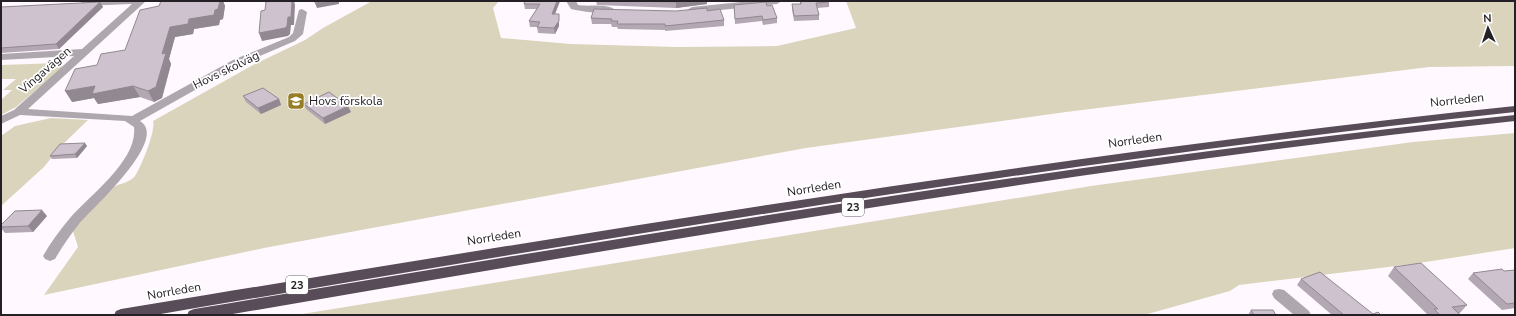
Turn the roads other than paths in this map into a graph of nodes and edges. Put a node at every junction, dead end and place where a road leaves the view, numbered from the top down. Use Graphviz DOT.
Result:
graph roads {
  1 [pos="141,1"];
  2 [pos="572,1"];
  3 [pos="777,1"];
  4 [pos="73,4"];
  5 [pos="617,10"];
  6 [pos="682,11"];
  7 [pos="302,12"];
  8 [pos="86,52"];
  9 [pos="1,57"];
  10 [pos="1515,109"];
  11 [pos="18,112"];
  12 [pos="1515,118"];
  13 [pos="133,120"];
  14 [pos="1,122"];
  15 [pos="50,256"];
  16 [pos="1279,294"];
  17 [pos="121,315"];
  18 [pos="194,315"];
  19 [pos="1304,315"];
  1 -- 4 [label="street, Vingavägen"];
  1 -- 8 [label="street, Vingavägen"];
  2 -- 5 [label="street"];
  3 -- 6 [label="street"];
  7 -- 13 [label="street, Hovs skolväg"];
  8 -- 9 [label="street, Vingavägen"];
  8 -- 11 [label="street, Vingavägen"];
  10 -- 17 [label="highway, Norrleden / 23"];
  11 -- 13 [label="street"];
  11 -- 14 [label="street, Vingavägen"];
  12 -- 18 [label="highway, Norrleden / 23"];
  13 -- 15 [label="street"];
  16 -- 19 [label="street"];
}
